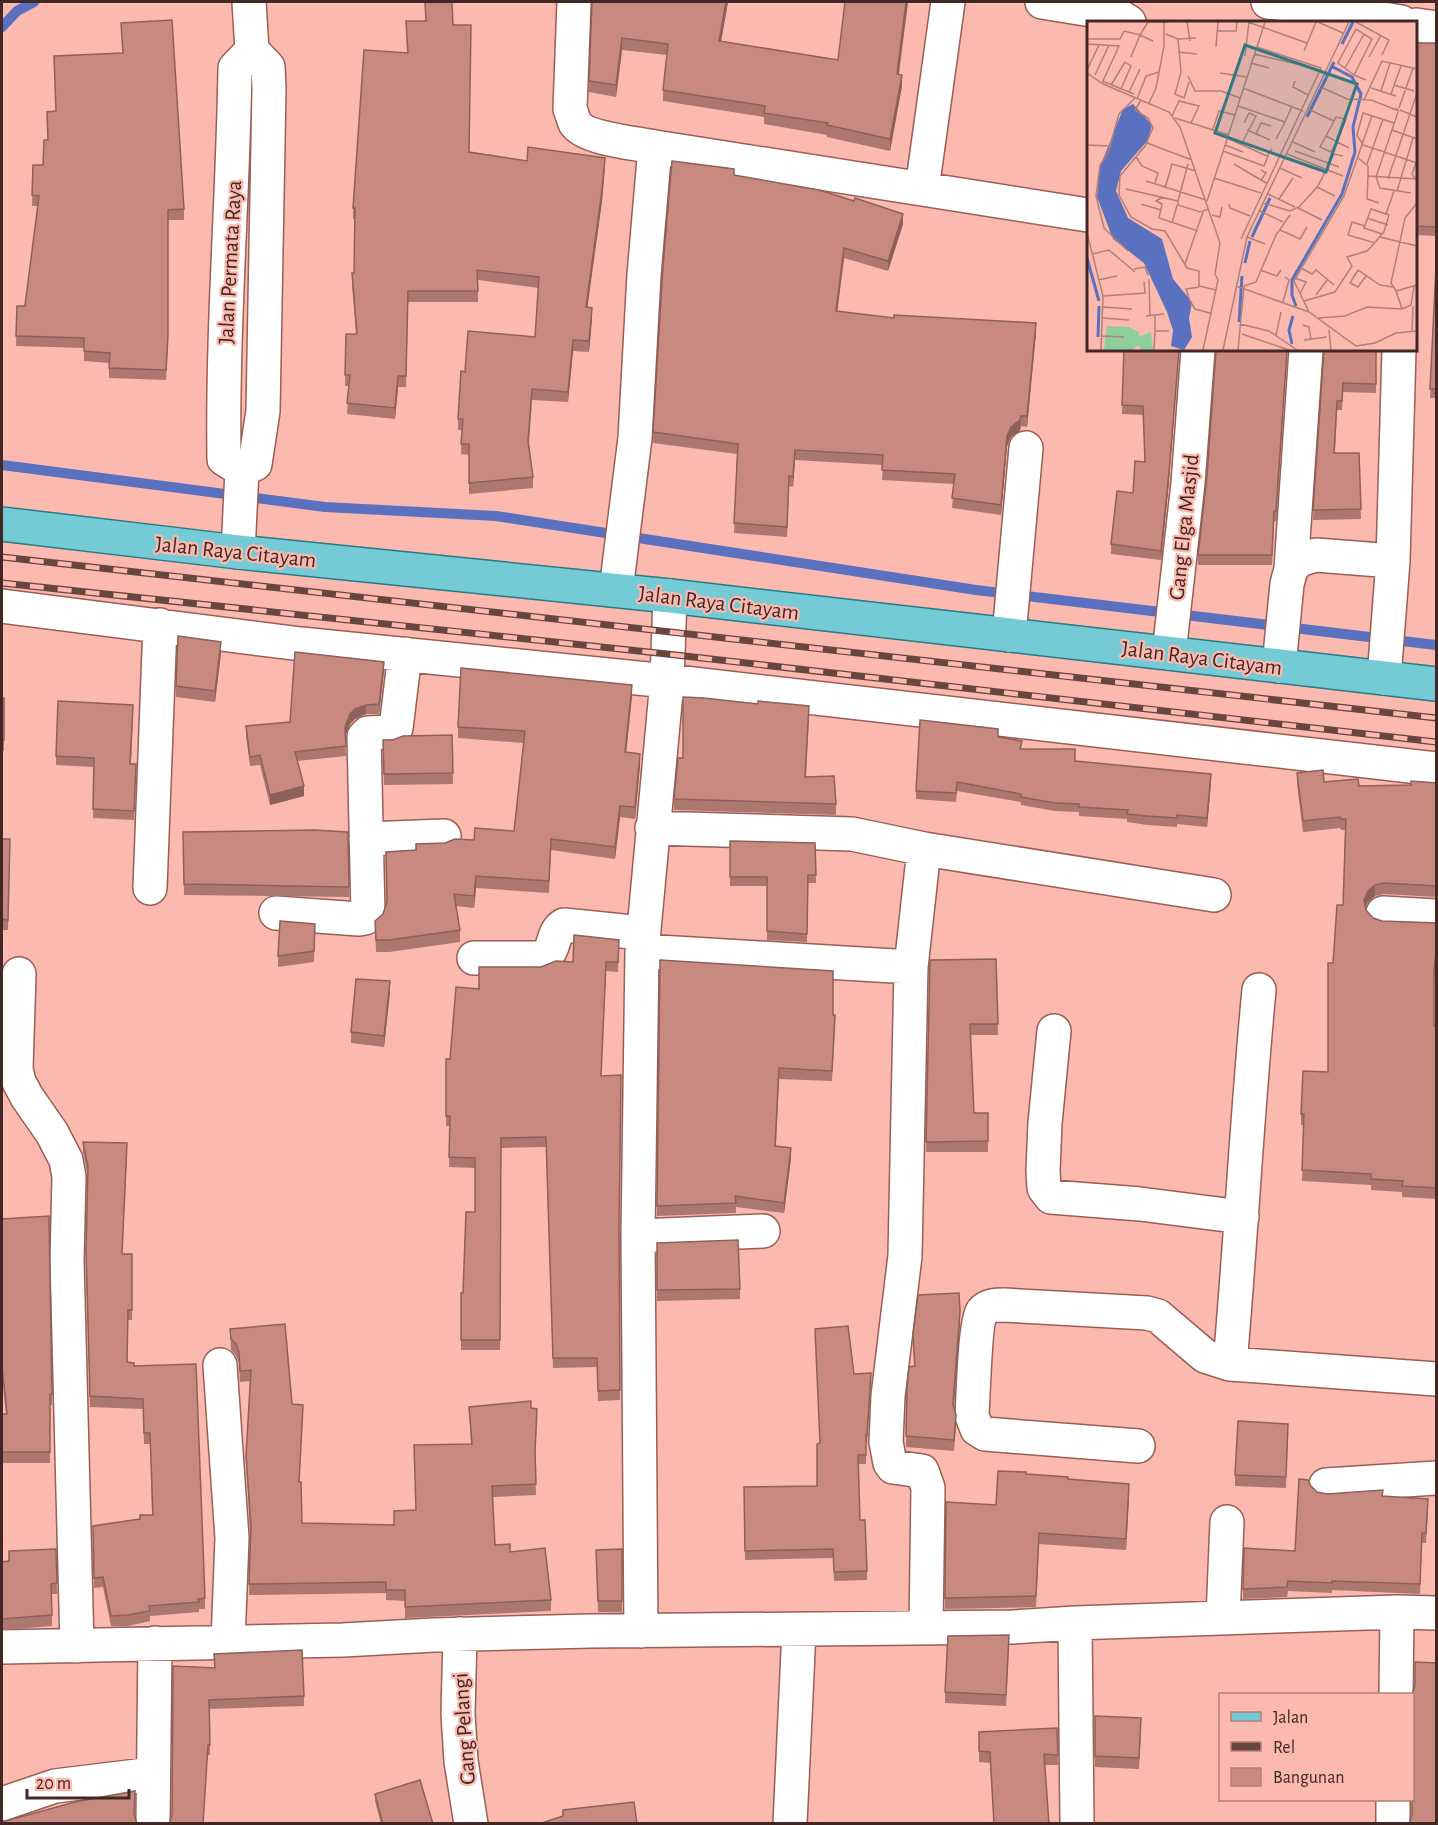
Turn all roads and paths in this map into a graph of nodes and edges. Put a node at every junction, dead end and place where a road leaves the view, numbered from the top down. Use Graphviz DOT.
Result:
graph roads {
  1 [pos="249,2"];
  2 [pos="574,2"];
  3 [pos="948,2"];
  4 [pos="1042,2"];
  5 [pos="1268,2"];
  6 [pos="1416,2"];
  7 [pos="1315,10"];
  8 [pos="1127,21"];
  9 [pos="1394,21"];
  10 [pos="1415,21"];
  11 [pos="1417,24"];
  12 [pos="1437,28"];
  13 [pos="655,147"];
  14 [pos="922,189"];
  15 [pos="1087,215"];
  16 [pos="1198,351"];
  17 [pos="1306,351"];
  18 [pos="1399,351"];
  19 [pos="1026,448"];
  20 [pos="2,524"];
  21 [pos="238,539"];
  22 [pos="1392,573"];
  23 [pos="618,576"];
  24 [pos="1288,585"];
  25 [pos="670,596"];
  26 [pos="2,606"];
  27 [pos="1010,620"];
  28 [pos="160,625"];
  29 [pos="1171,635"];
  30 [pos="405,654"];
  31 [pos="1280,658"];
  32 [pos="1384,665"];
  33 [pos="667,681"];
  34 [pos="1437,684"];
  35 [pos="1437,769"];
  36 [pos="652,828"];
  37 [pos="444,836"];
  38 [pos="366,839"];
  39 [pos="924,849"];
  40 [pos="150,888"];
  41 [pos="1214,895"];
  42 [pos="276,913"];
  43 [pos="1383,913"];
  44 [pos="1437,916"];
  45 [pos="642,942"];
  46 [pos="474,958"];
  47 [pos="911,967"];
  48 [pos="19,974"];
  49 [pos="1259,990"];
  50 [pos="1054,1031"];
  51 [pos="1242,1217"];
  52 [pos="763,1231"];
  53 [pos="638,1236"];
  54 [pos="1230,1364"];
  55 [pos="220,1365"];
  56 [pos="1437,1379"];
  57 [pos="1138,1446"];
  58 [pos="1437,1478"];
  59 [pos="1326,1485"];
  60 [pos="1227,1522"];
  61 [pos="1397,1612"];
  62 [pos="1437,1613"];
  63 [pos="1223,1618"];
  64 [pos="1075,1623"];
  65 [pos="926,1628"];
  66 [pos="799,1629"];
  67 [pos="641,1631"];
  68 [pos="460,1634"];
  69 [pos="228,1642"];
  70 [pos="154,1643"];
  71 [pos="77,1646"];
  72 [pos="2,1647"];
  73 [pos="1396,1693"];
  74 [pos="153,1774"];
  75 [pos="1393,1801"];
  76 [pos="2,1804"];
  77 [pos="153,1824"];
  78 [pos="471,1824"];
  79 [pos="790,1824"];
  80 [pos="1077,1824"];
  81 [pos="1393,1824"];
  1 -- 21 [label="street, Jalan Permata Raya"];
  2 -- 13 [label="street"];
  3 -- 14 [label="street"];
  4 -- 8 [label="street"];
  5 -- 7 [label="street"];
  6 -- 10 [label="street"];
  7 -- 9 [label="street"];
  11 -- 12 [label="street"];
  13 -- 14 [label="street"];
  13 -- 23 [label="street"];
  14 -- 15 [label="street"];
  16 -- 29 [label="street, Gang Elga Masjid"];
  17 -- 24 [label="street"];
  18 -- 22 [label="street"];
  19 -- 27 [label="street"];
  20 -- 21 [label="main road, Jalan Raya Citayam"];
  21 -- 23 [label="main road, Jalan Raya Citayam"];
  22 -- 24 [label="street"];
  22 -- 32 [label="street"];
  23 -- 25 [label="main road, Jalan Raya Citayam"];
  24 -- 31 [label="street"];
  25 -- 27 [label="main road, Jalan Raya Citayam"];
  25 -- 33 [label="street"];
  26 -- 28 [label="street"];
  27 -- 29 [label="main road, Jalan Raya Citayam"];
  28 -- 30 [label="street"];
  28 -- 40 [label="street"];
  29 -- 31 [label="main road, Jalan Raya Citayam"];
  30 -- 33 [label="street"];
  30 -- 38 [label="street"];
  31 -- 32 [label="main road, Jalan Raya Citayam"];
  32 -- 34 [label="main road, Jalan Raya Citayam"];
  33 -- 35 [label="street"];
  33 -- 36 [label="street"];
  36 -- 39 [label="street"];
  36 -- 45 [label="street"];
  37 -- 38 [label="street"];
  38 -- 42 [label="street"];
  39 -- 41 [label="street"];
  39 -- 47 [label="street"];
  43 -- 44 [label="street"];
  45 -- 46 [label="street"];
  45 -- 47 [label="street"];
  45 -- 53 [label="street"];
  47 -- 65 [label="street"];
  48 -- 71 [label="street"];
  49 -- 51 [label="street"];
  50 -- 51 [label="street"];
  51 -- 54 [label="street"];
  52 -- 53 [label="street"];
  53 -- 67 [label="street"];
  54 -- 56 [label="street"];
  54 -- 57 [label="street"];
  55 -- 69 [label="street"];
  58 -- 59 [label="street"];
  60 -- 63 [label="street"];
  61 -- 62 [label="street"];
  61 -- 63 [label="street"];
  61 -- 73 [label="street"];
  63 -- 64 [label="street"];
  64 -- 65 [label="street"];
  64 -- 80 [label="street"];
  65 -- 66 [label="street"];
  66 -- 67 [label="street"];
  66 -- 79 [label="street"];
  67 -- 68 [label="street"];
  68 -- 69 [label="street"];
  68 -- 78 [label="street, Gang Pelangi"];
  69 -- 70 [label="street"];
  70 -- 71 [label="street"];
  70 -- 74 [label="street"];
  71 -- 72 [label="street"];
  74 -- 76 [label="street"];
  74 -- 77 [label="street"];
  75 -- 81 [label="street"];
}
